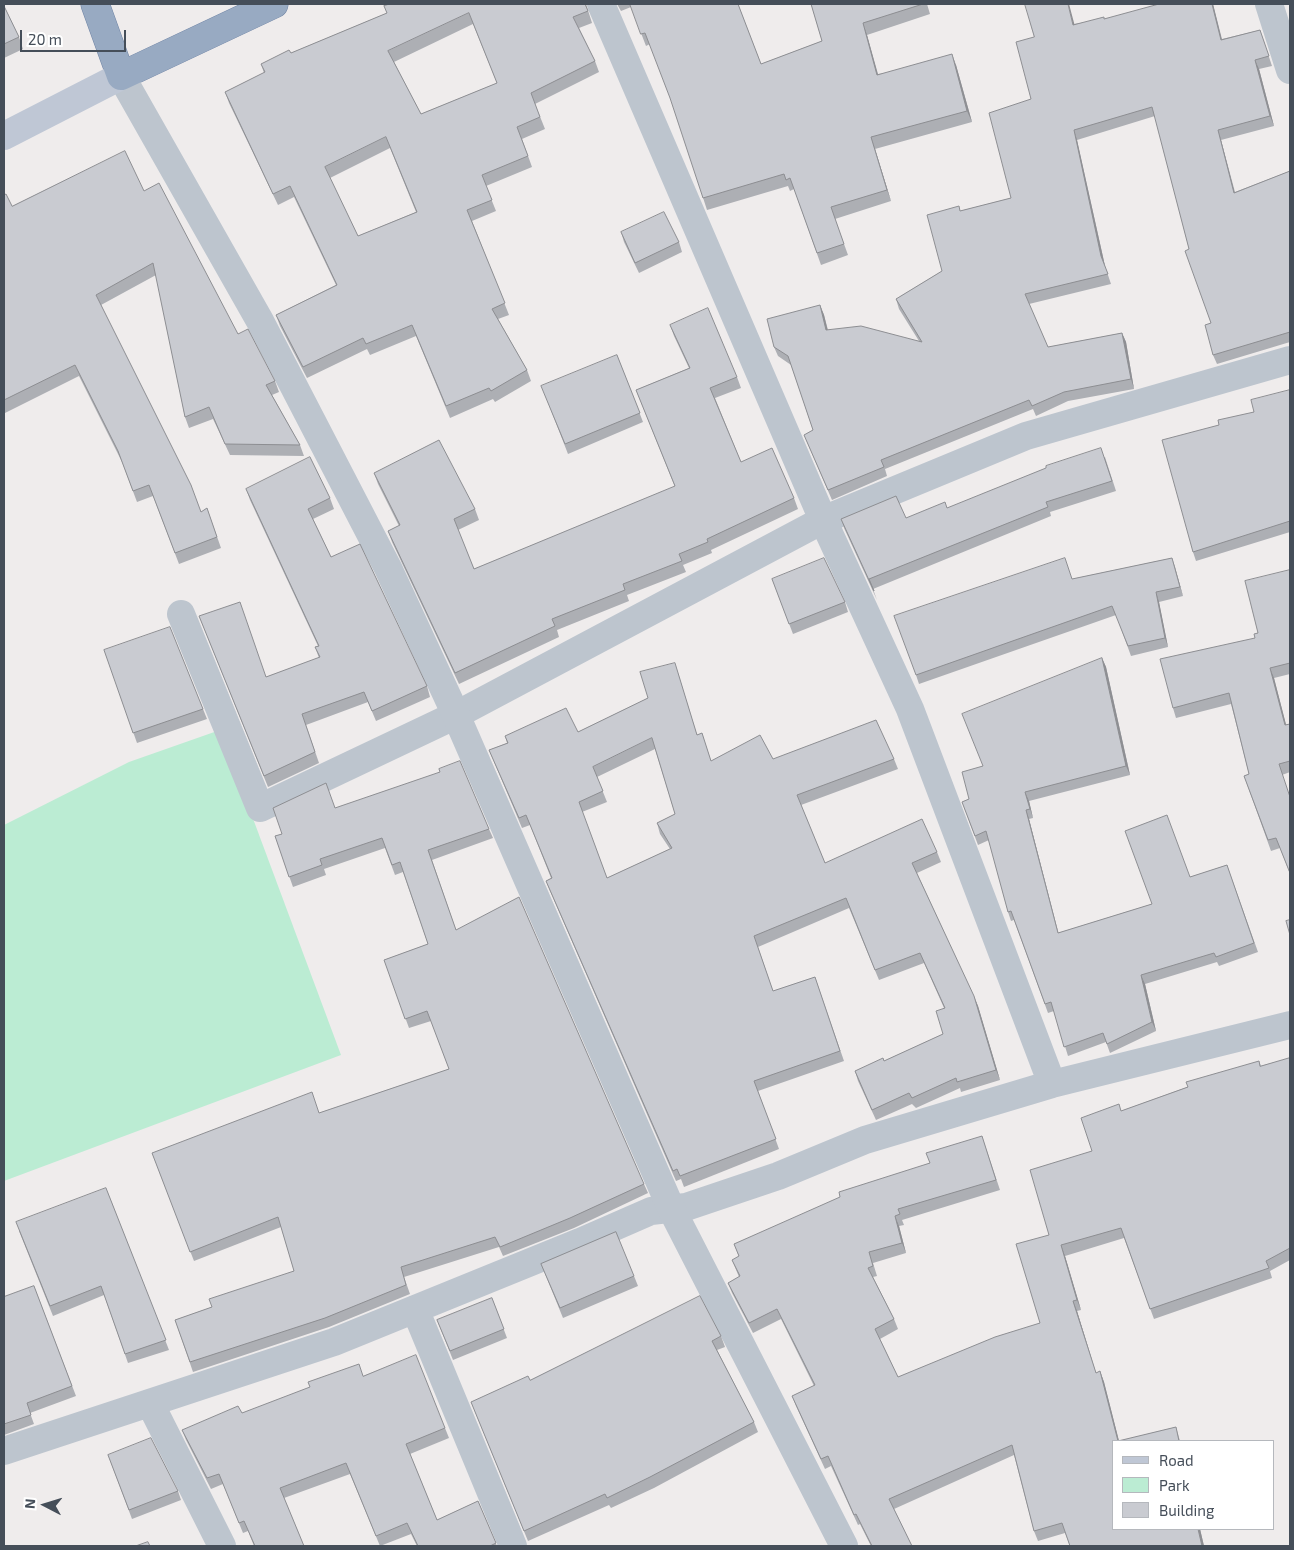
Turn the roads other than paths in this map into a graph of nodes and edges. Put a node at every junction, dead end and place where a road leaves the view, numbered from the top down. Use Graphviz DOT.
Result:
graph roads {
  1 [pos="95,4"];
  2 [pos="274,4"];
  3 [pos="601,4"];
  4 [pos="1269,4"];
  5 [pos="1290,70"];
  6 [pos="121,76"];
  7 [pos="4,136"];
  8 [pos="1290,360"];
  9 [pos="823,520"];
  10 [pos="181,614"];
  11 [pos="456,715"];
  12 [pos="1290,1025"];
  13 [pos="1052,1084"];
  14 [pos="670,1208"];
  15 [pos="415,1309"];
  16 [pos="150,1402"];
  17 [pos="4,1450"];
  18 [pos="222,1546"];
  19 [pos="513,1546"];
  20 [pos="844,1546"];
  1 -- 6 [label="highway"];
  2 -- 6 [label="highway"];
  3 -- 9 [label="street"];
  4 -- 5 [label="street"];
  6 -- 7 [label="main road"];
  6 -- 11 [label="street"];
  8 -- 9 [label="street"];
  9 -- 11 [label="street"];
  9 -- 13 [label="street"];
  10 -- 11 [label="street"];
  11 -- 14 [label="street"];
  12 -- 13 [label="street"];
  13 -- 14 [label="street"];
  14 -- 15 [label="street"];
  14 -- 20 [label="street"];
  15 -- 16 [label="street"];
  15 -- 19 [label="street"];
  16 -- 17 [label="street"];
  16 -- 18 [label="street"];
}
